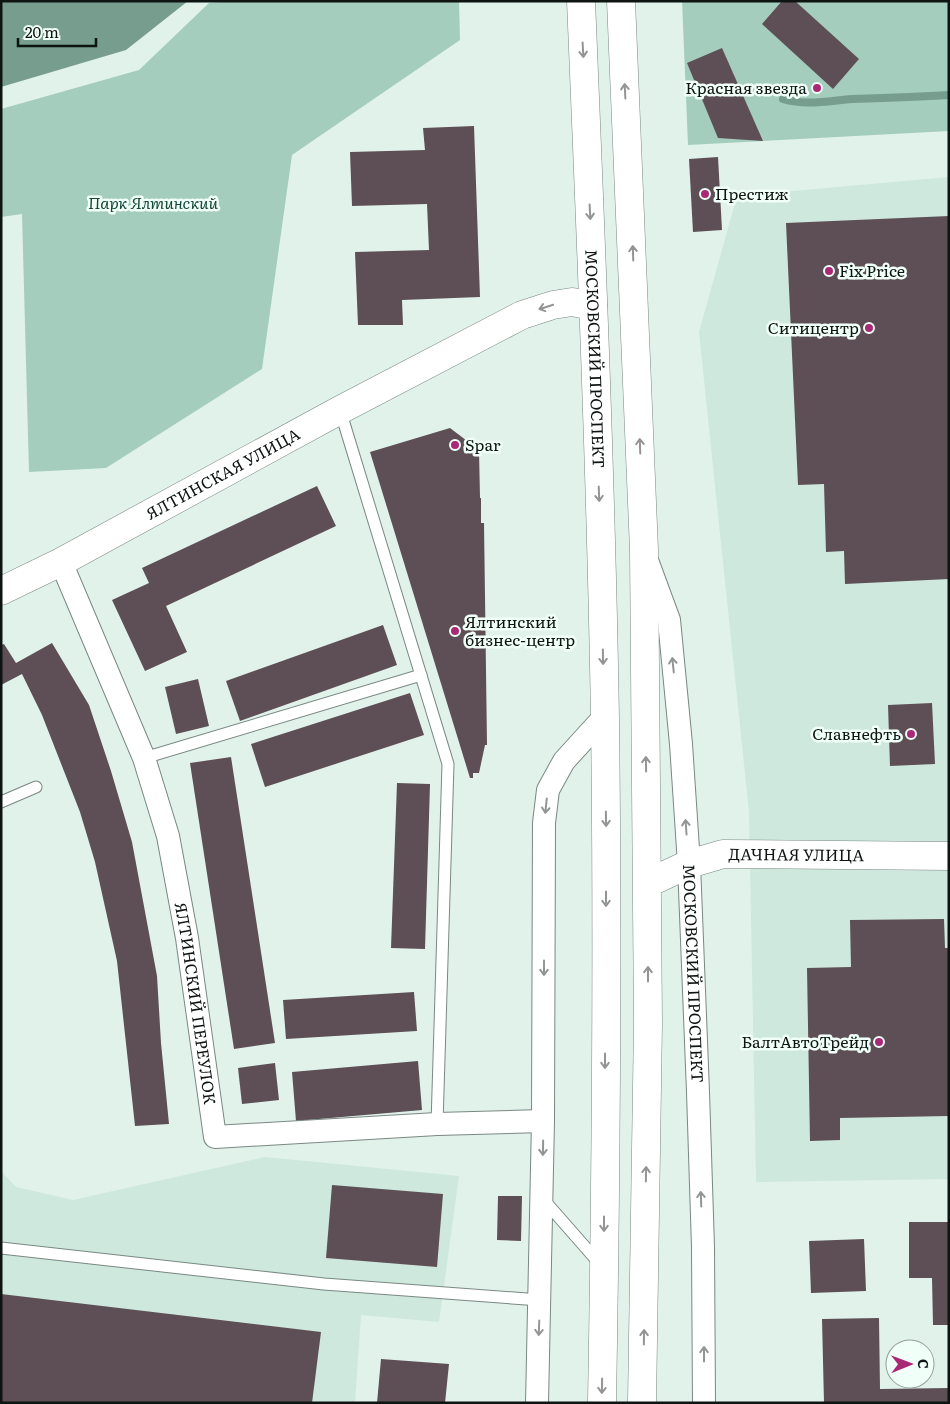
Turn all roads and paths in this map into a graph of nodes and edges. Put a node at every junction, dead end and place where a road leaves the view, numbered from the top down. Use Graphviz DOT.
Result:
graph roads {
  1 [pos="580,1"];
  2 [pos="621,1"];
  3 [pos="593,306"];
  4 [pos="340,410"];
  5 [pos="644,550"];
  6 [pos="60,562"];
  7 [pos="1,590"];
  8 [pos="421,675"];
  9 [pos="605,716"];
  10 [pos="144,758"];
  11 [pos="36,787"];
  12 [pos="1,802"];
  13 [pos="949,856"];
  14 [pos="689,864"];
  15 [pos="648,883"];
  16 [pos="543,1121"];
  17 [pos="437,1124"];
  18 [pos="542,1198"];
  19 [pos="1,1248"];
  20 [pos="604,1268"];
  21 [pos="540,1300"];
  22 [pos="537,1403"];
  23 [pos="602,1403"];
  24 [pos="642,1403"];
  25 [pos="704,1403"];
  1 -- 3 [label="main road, МОСКОВСКИЙ ПРОСПЕКТ, one-way"];
  5 -- 2 [label="main road, МОСКОВСКИЙ ПРОСПЕКТ, one-way"];
  3 -- 4 [label="main road, ЯЛТИНСКАЯ УЛИЦА"];
  3 -- 9 [label="main road, МОСКОВСКИЙ ПРОСПЕКТ, one-way"];
  4 -- 6 [label="main road, ЯЛТИНСКАЯ УЛИЦА"];
  4 -- 8 [label="lane"];
  14 -- 5 [label="street, МОСКОВСКИЙ ПРОСПЕКТ, one-way"];
  15 -- 5 [label="main road, МОСКОВСКИЙ ПРОСПЕКТ, one-way"];
  6 -- 7 [label="main road, ЯЛТИНСКАЯ УЛИЦА"];
  6 -- 10 [label="street, ЯЛТИНСКИЙ ПЕРЕУЛОК"];
  8 -- 10 [label="lane"];
  8 -- 17 [label="lane"];
  9 -- 16 [label="street, one-way"];
  9 -- 20 [label="main road, МОСКОВСКИЙ ПРОСПЕКТ, one-way"];
  10 -- 17 [label="street, ЯЛТИНСКИЙ ПЕРЕУЛОК"];
  11 -- 12 [label="lane"];
  13 -- 14 [label="main road, ДАЧНАЯ УЛИЦА"];
  14 -- 15 [label="main road, ДАЧНАЯ УЛИЦА"];
  25 -- 14 [label="street, МОСКОВСКИЙ ПРОСПЕКТ, one-way"];
  24 -- 15 [label="main road, МОСКОВСКИЙ ПРОСПЕКТ, one-way"];
  16 -- 17 [label="street, ЯЛТИНСКИЙ ПЕРЕУЛОК"];
  16 -- 18 [label="street, one-way"];
  18 -- 20 [label="lane"];
  18 -- 21 [label="street"];
  19 -- 21 [label="lane"];
  20 -- 23 [label="main road, МОСКОВСКИЙ ПРОСПЕКТ, one-way"];
  21 -- 22 [label="street, one-way"];
}
